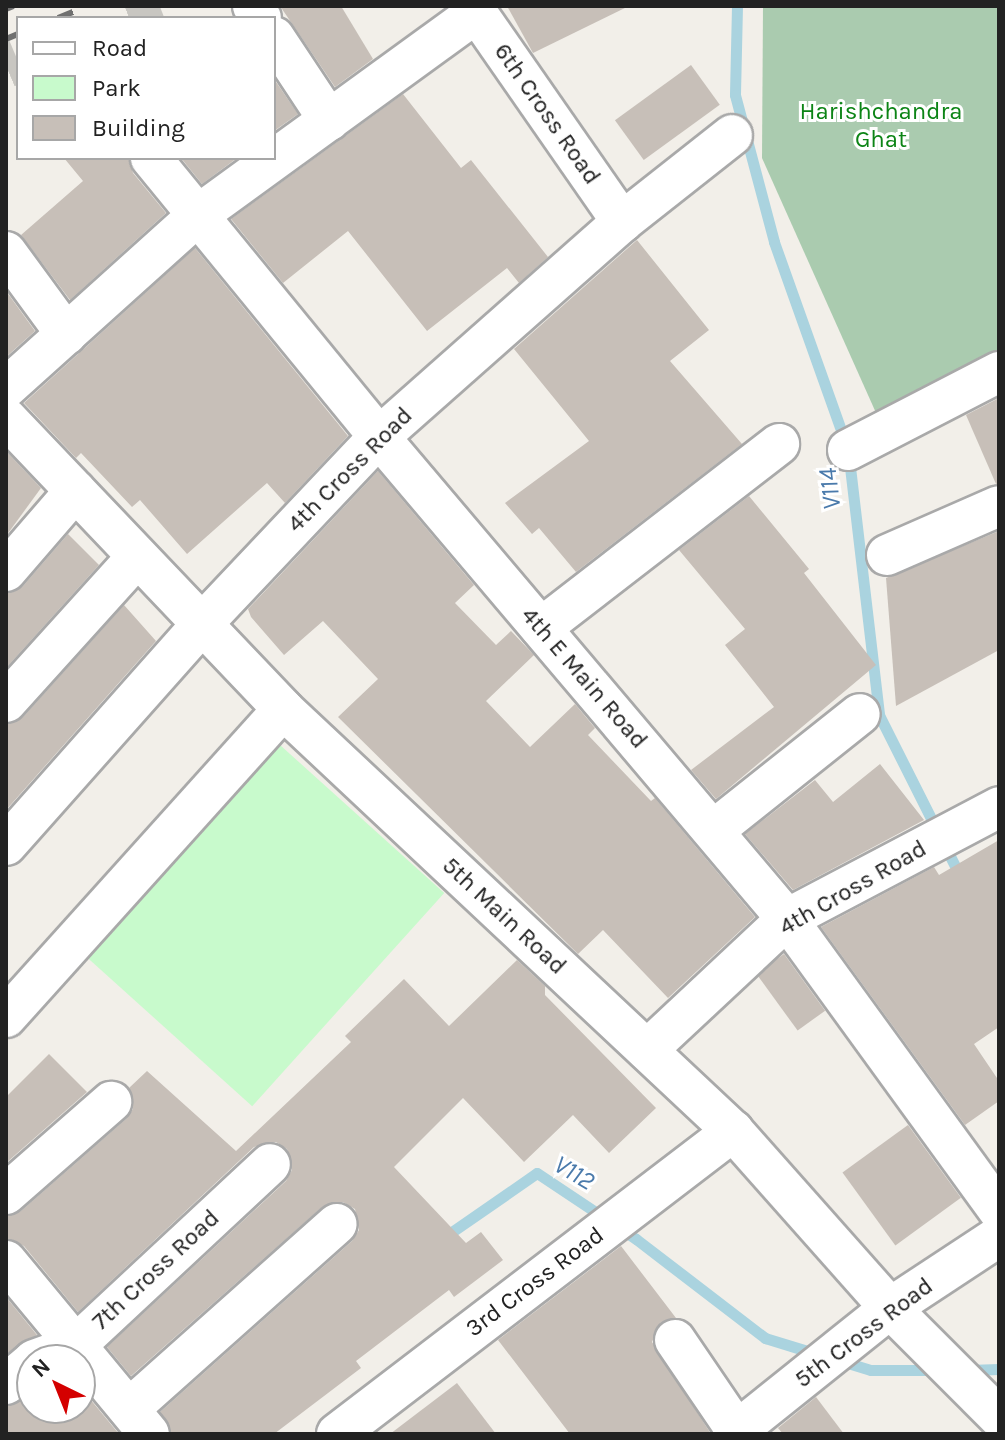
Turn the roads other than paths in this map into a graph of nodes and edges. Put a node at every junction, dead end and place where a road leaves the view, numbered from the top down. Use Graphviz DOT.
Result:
graph roads {
  1 [pos="474,10"];
  2 [pos="276,40"];
  3 [pos="329,120"];
  4 [pos="732,135"];
  5 [pos="276,158"];
  6 [pos="153,160"];
  7 [pos="274,160"];
  8 [pos="198,215"];
  9 [pos="622,222"];
  10 [pos="6,252"];
  11 [pos="66,334"];
  12 [pos="999,372"];
  13 [pos="6,388"];
  14 [pos="6,418"];
  15 [pos="379,437"];
  16 [pos="779,444"];
  17 [pos="848,450"];
  18 [pos="75,491"];
  19 [pos="999,506"];
  20 [pos="887,555"];
  21 [pos="136,558"];
  22 [pos="6,571"];
  23 [pos="201,625"];
  24 [pos="541,628"];
  25 [pos="6,702"];
  26 [pos="283,709"];
  27 [pos="860,714"];
  28 [pos="999,807"];
  29 [pos="714,830"];
  30 [pos="6,845"];
  31 [pos="787,919"];
  32 [pos="6,1017"];
  33 [pos="647,1050"];
  34 [pos="111,1102"];
  35 [pos="733,1131"];
  36 [pos="270,1164"];
  37 [pos="6,1194"];
  38 [pos="999,1211"];
  39 [pos="337,1224"];
  40 [pos="999,1236"];
  41 [pos="6,1261"];
  42 [pos="890,1308"];
  43 [pos="675,1340"];
  44 [pos="75,1344"];
  45 [pos="77,1344"];
  46 [pos="96,1369"];
  47 [pos="999,1417"];
  48 [pos="140,1423"];
  49 [pos="736,1433"];
  50 [pos="337,1434"];
  1 -- 3 [label="street"];
  1 -- 9 [label="street, 6th Cross Road"];
  2 -- 3 [label="street"];
  3 -- 5 [label="street"];
  4 -- 9 [label="street, 4th Cross Road"];
  6 -- 8 [label="street, 4th E Main Road"];
  7 -- 8 [label="street"];
  8 -- 11 [label="street"];
  8 -- 15 [label="street, 4th E Main Road"];
  9 -- 15 [label="street, 4th Cross Road"];
  10 -- 11 [label="street"];
  11 -- 13 [label="street"];
  12 -- 17 [label="street"];
  14 -- 18 [label="street, 5th Main Road"];
  15 -- 23 [label="street, 4th Cross Road"];
  15 -- 24 [label="street, 4th E Main Road"];
  16 -- 24 [label="street"];
  18 -- 21 [label="street, 5th Main Road"];
  18 -- 22 [label="street"];
  19 -- 20 [label="street"];
  21 -- 23 [label="street, 5th Main Road"];
  21 -- 25 [label="street"];
  23 -- 26 [label="street, 5th Main Road"];
  23 -- 30 [label="street, 4th Cross Road"];
  24 -- 29 [label="street, 4th E Main Road"];
  26 -- 32 [label="street"];
  26 -- 33 [label="street, 5th Main Road"];
  27 -- 29 [label="street"];
  28 -- 31 [label="street, 4th Cross Road"];
  29 -- 31 [label="street, 4th E Main Road"];
  31 -- 33 [label="street, 4th Cross Road"];
  31 -- 38 [label="street, 4th E Main Road"];
  33 -- 35 [label="street, 5th Main Road"];
  34 -- 37 [label="street"];
  35 -- 42 [label="street, 5th Main Road"];
  35 -- 50 [label="street, 3rd Cross Road"];
  36 -- 45 [label="street, 7th Cross Road"];
  39 -- 48 [label="street"];
  40 -- 42 [label="street, 5th Cross Road"];
  41 -- 44 [label="street"];
  42 -- 47 [label="street, 5th Main Road"];
  42 -- 49 [label="street, 5th Cross Road"];
  43 -- 49 [label="street"];
  46 -- 48 [label="street"];
}
